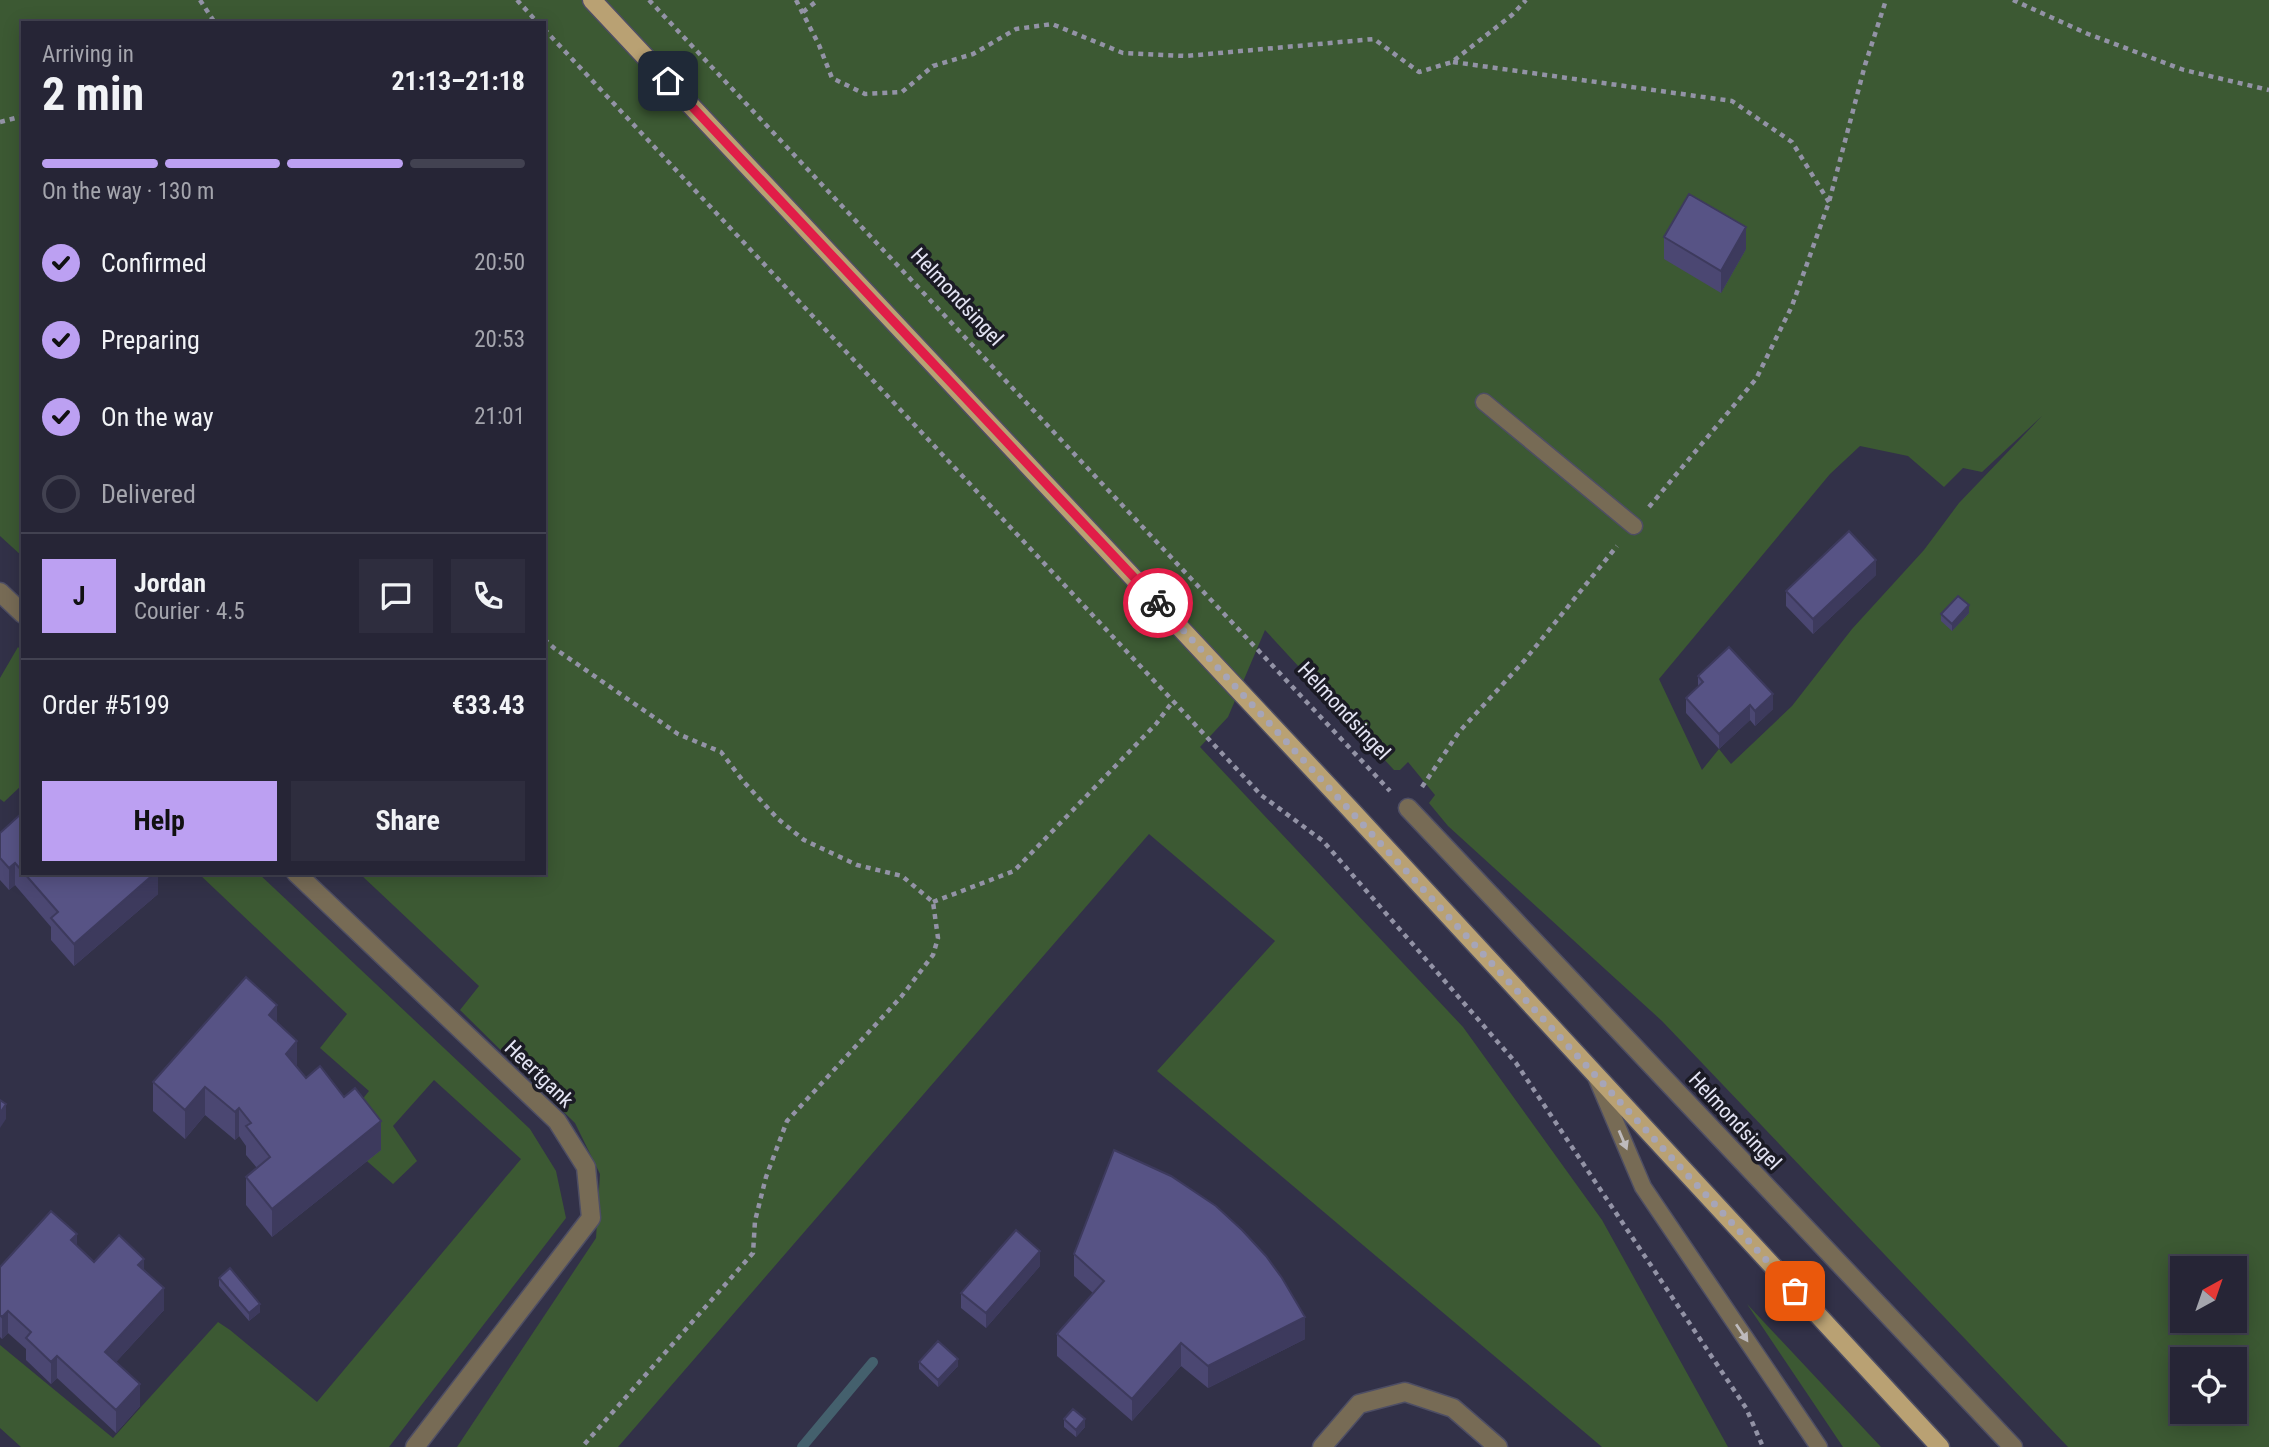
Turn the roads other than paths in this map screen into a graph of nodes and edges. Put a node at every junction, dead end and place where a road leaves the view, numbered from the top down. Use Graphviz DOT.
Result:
graph roads {
  1 [pos="592,0"];
  2 [pos="1484,402"];
  3 [pos="1634,526"];
  4 [pos="0,592"];
  5 [pos="21,612"];
  6 [pos="1408,808"];
  7 [pos="298,875"];
  8 [pos="1596,1077"];
  9 [pos="415,1447"];
  10 [pos="1322,1447"];
  11 [pos="1498,1447"];
  12 [pos="1819,1447"];
  13 [pos="1940,1447"];
  14 [pos="2013,1447"];
  1 -- 8 [label="main road"];
  2 -- 3 [label="lane"];
  4 -- 5 [label="street"];
  6 -- 14 [label="street, Helmondsingel"];
  7 -- 9 [label="street, Heertgank"];
  8 -- 12 [label="lane, one-way"];
  8 -- 13 [label="main road"];
  10 -- 11 [label="street"];
}
